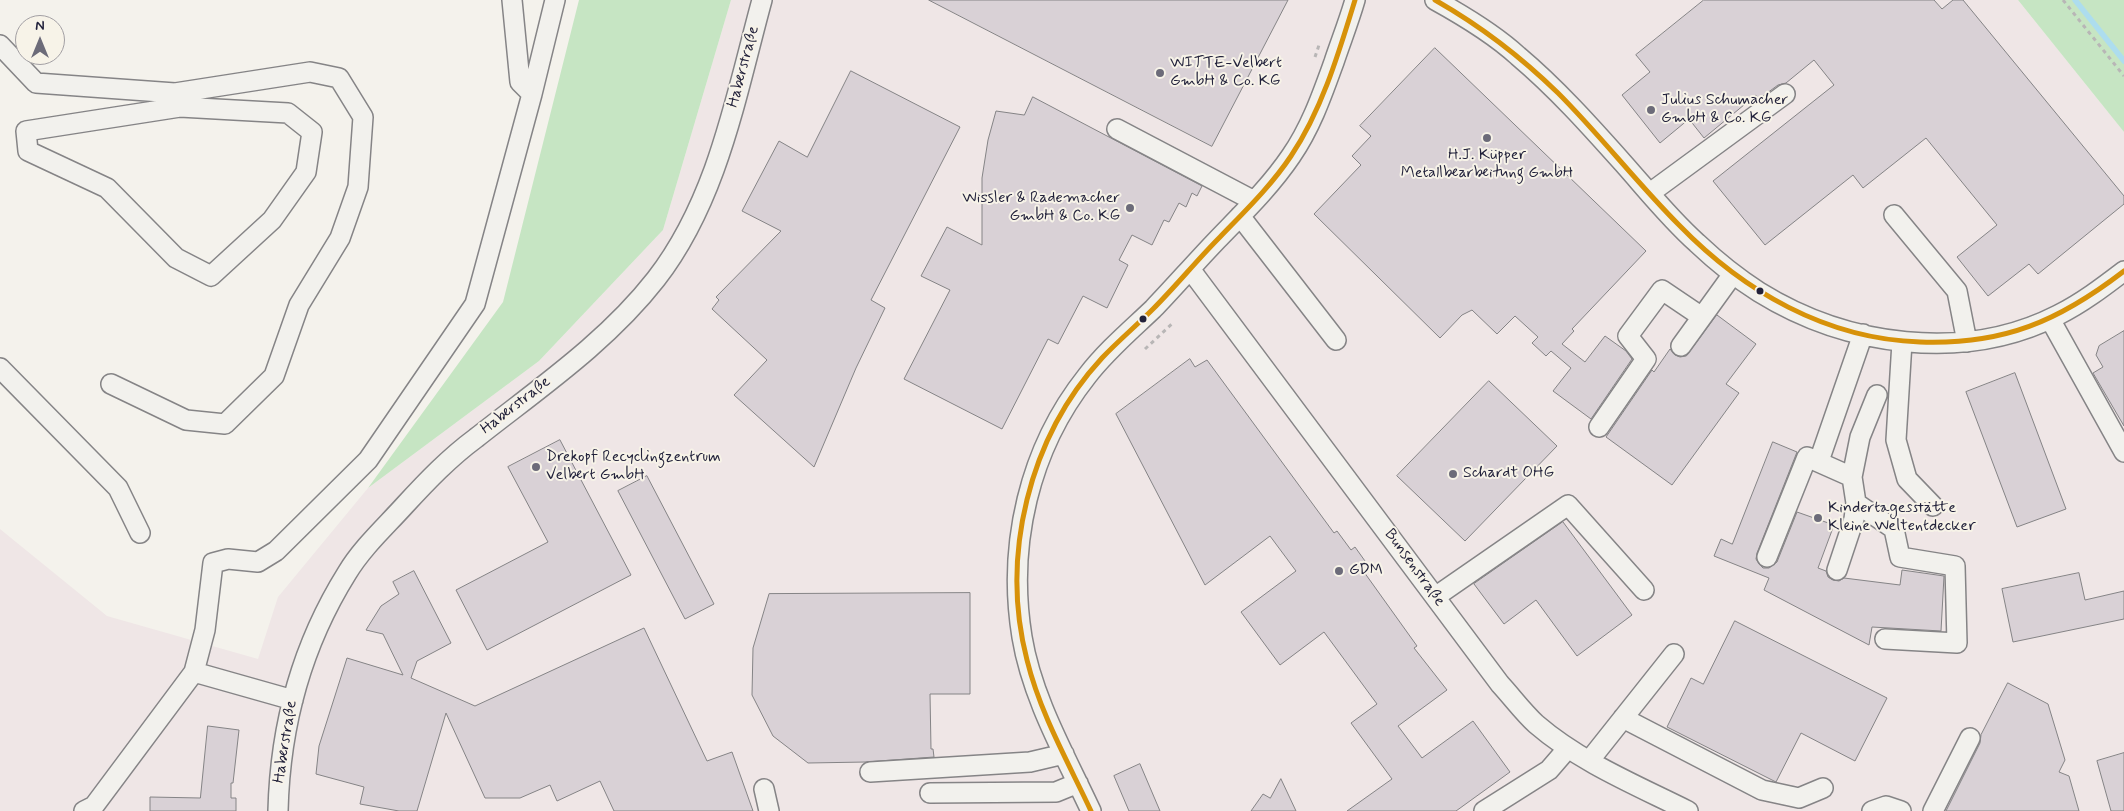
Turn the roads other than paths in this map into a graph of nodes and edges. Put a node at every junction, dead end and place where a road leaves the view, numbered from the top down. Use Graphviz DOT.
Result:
graph roads {
  1 [pos="512,0"];
  2 [pos="555,0"];
  3 [pos="762,0"];
  4 [pos="1355,0"];
  5 [pos="1435,0"];
  6 [pos="0,45"];
  7 [pos="532,94"];
  8 [pos="1785,94"];
  9 [pos="178,100"];
  10 [pos="1117,129"];
  11 [pos="1650,193"];
  12 [pos="1254,201"];
  13 [pos="1894,215"];
  14 [pos="1240,216"];
  15 [pos="1190,269"];
  16 [pos="2124,271"];
  17 [pos="1733,274"];
  18 [pos="1702,317"];
  19 [pos="2050,319"];
  20 [pos="1863,334"];
  21 [pos="1336,340"];
  22 [pos="1902,342"];
  23 [pos="1967,342"];
  24 [pos="1681,346"];
  25 [pos="0,368"];
  26 [pos="111,384"];
  27 [pos="1877,395"];
  28 [pos="1599,427"];
  29 [pos="2124,452"];
  30 [pos="1819,461"];
  31 [pos="1852,477"];
  32 [pos="1856,503"];
  33 [pos="1933,506"];
  34 [pos="140,533"];
  35 [pos="1767,557"];
  36 [pos="1837,570"];
  37 [pos="1644,590"];
  38 [pos="1435,597"];
  39 [pos="1885,639"];
  40 [pos="1674,654"];
  41 [pos="194,672"];
  42 [pos="293,700"];
  43 [pos="1623,718"];
  44 [pos="1970,738"];
  45 [pos="1568,748"];
  46 [pos="1064,754"];
  47 [pos="1589,761"];
  48 [pos="870,772"];
  49 [pos="1078,784"];
  50 [pos="1823,788"];
  51 [pos="764,789"];
  52 [pos="930,793"];
  53 [pos="84,811"];
  54 [pos="278,811"];
  55 [pos="769,811"];
  56 [pos="1091,811"];
  57 [pos="1484,811"];
  58 [pos="1688,811"];
  59 [pos="1872,811"];
  60 [pos="1901,811"];
  61 [pos="1932,811"];
  1 -- 7 [label="street"];
  2 -- 7 [label="street"];
  3 -- 42 [label="street, Haberstraße"];
  4 -- 12 [label="street"];
  5 -- 11 [label="street"];
  6 -- 9 [label="street"];
  7 -- 41 [label="street"];
  8 -- 11 [label="street"];
  9 -- 9 [label="street"];
  9 -- 26 [label="street"];
  10 -- 12 [label="street"];
  11 -- 17 [label="street"];
  12 -- 14 [label="street"];
  13 -- 23 [label="street"];
  14 -- 15 [label="street"];
  14 -- 21 [label="street"];
  15 -- 38 [label="street, Bunsenstraße"];
  15 -- 46 [label="street"];
  16 -- 19 [label="street"];
  17 -- 18 [label="street"];
  17 -- 20 [label="street"];
  18 -- 24 [label="street"];
  18 -- 28 [label="street"];
  19 -- 23 [label="street"];
  19 -- 29 [label="street"];
  20 -- 22 [label="street"];
  20 -- 30 [label="street"];
  22 -- 23 [label="street"];
  22 -- 33 [label="street"];
  25 -- 34 [label="street"];
  27 -- 31 [label="street"];
  30 -- 31 [label="street"];
  30 -- 35 [label="street"];
  31 -- 32 [label="street"];
  32 -- 36 [label="street"];
  32 -- 39 [label="street"];
  37 -- 38 [label="street"];
  38 -- 45 [label="street, Bunsenstraße"];
  40 -- 43 [label="street"];
  41 -- 42 [label="street"];
  41 -- 53 [label="street"];
  42 -- 54 [label="street, Haberstraße"];
  43 -- 47 [label="street"];
  43 -- 50 [label="street"];
  44 -- 61 [label="street"];
  45 -- 47 [label="street, Bunsenstraße"];
  45 -- 57 [label="street"];
  46 -- 48 [label="street"];
  46 -- 49 [label="street"];
  47 -- 58 [label="street, Bunsenstraße"];
  49 -- 52 [label="street"];
  49 -- 56 [label="street"];
  51 -- 55 [label="street"];
  59 -- 60 [label="street"];
}
